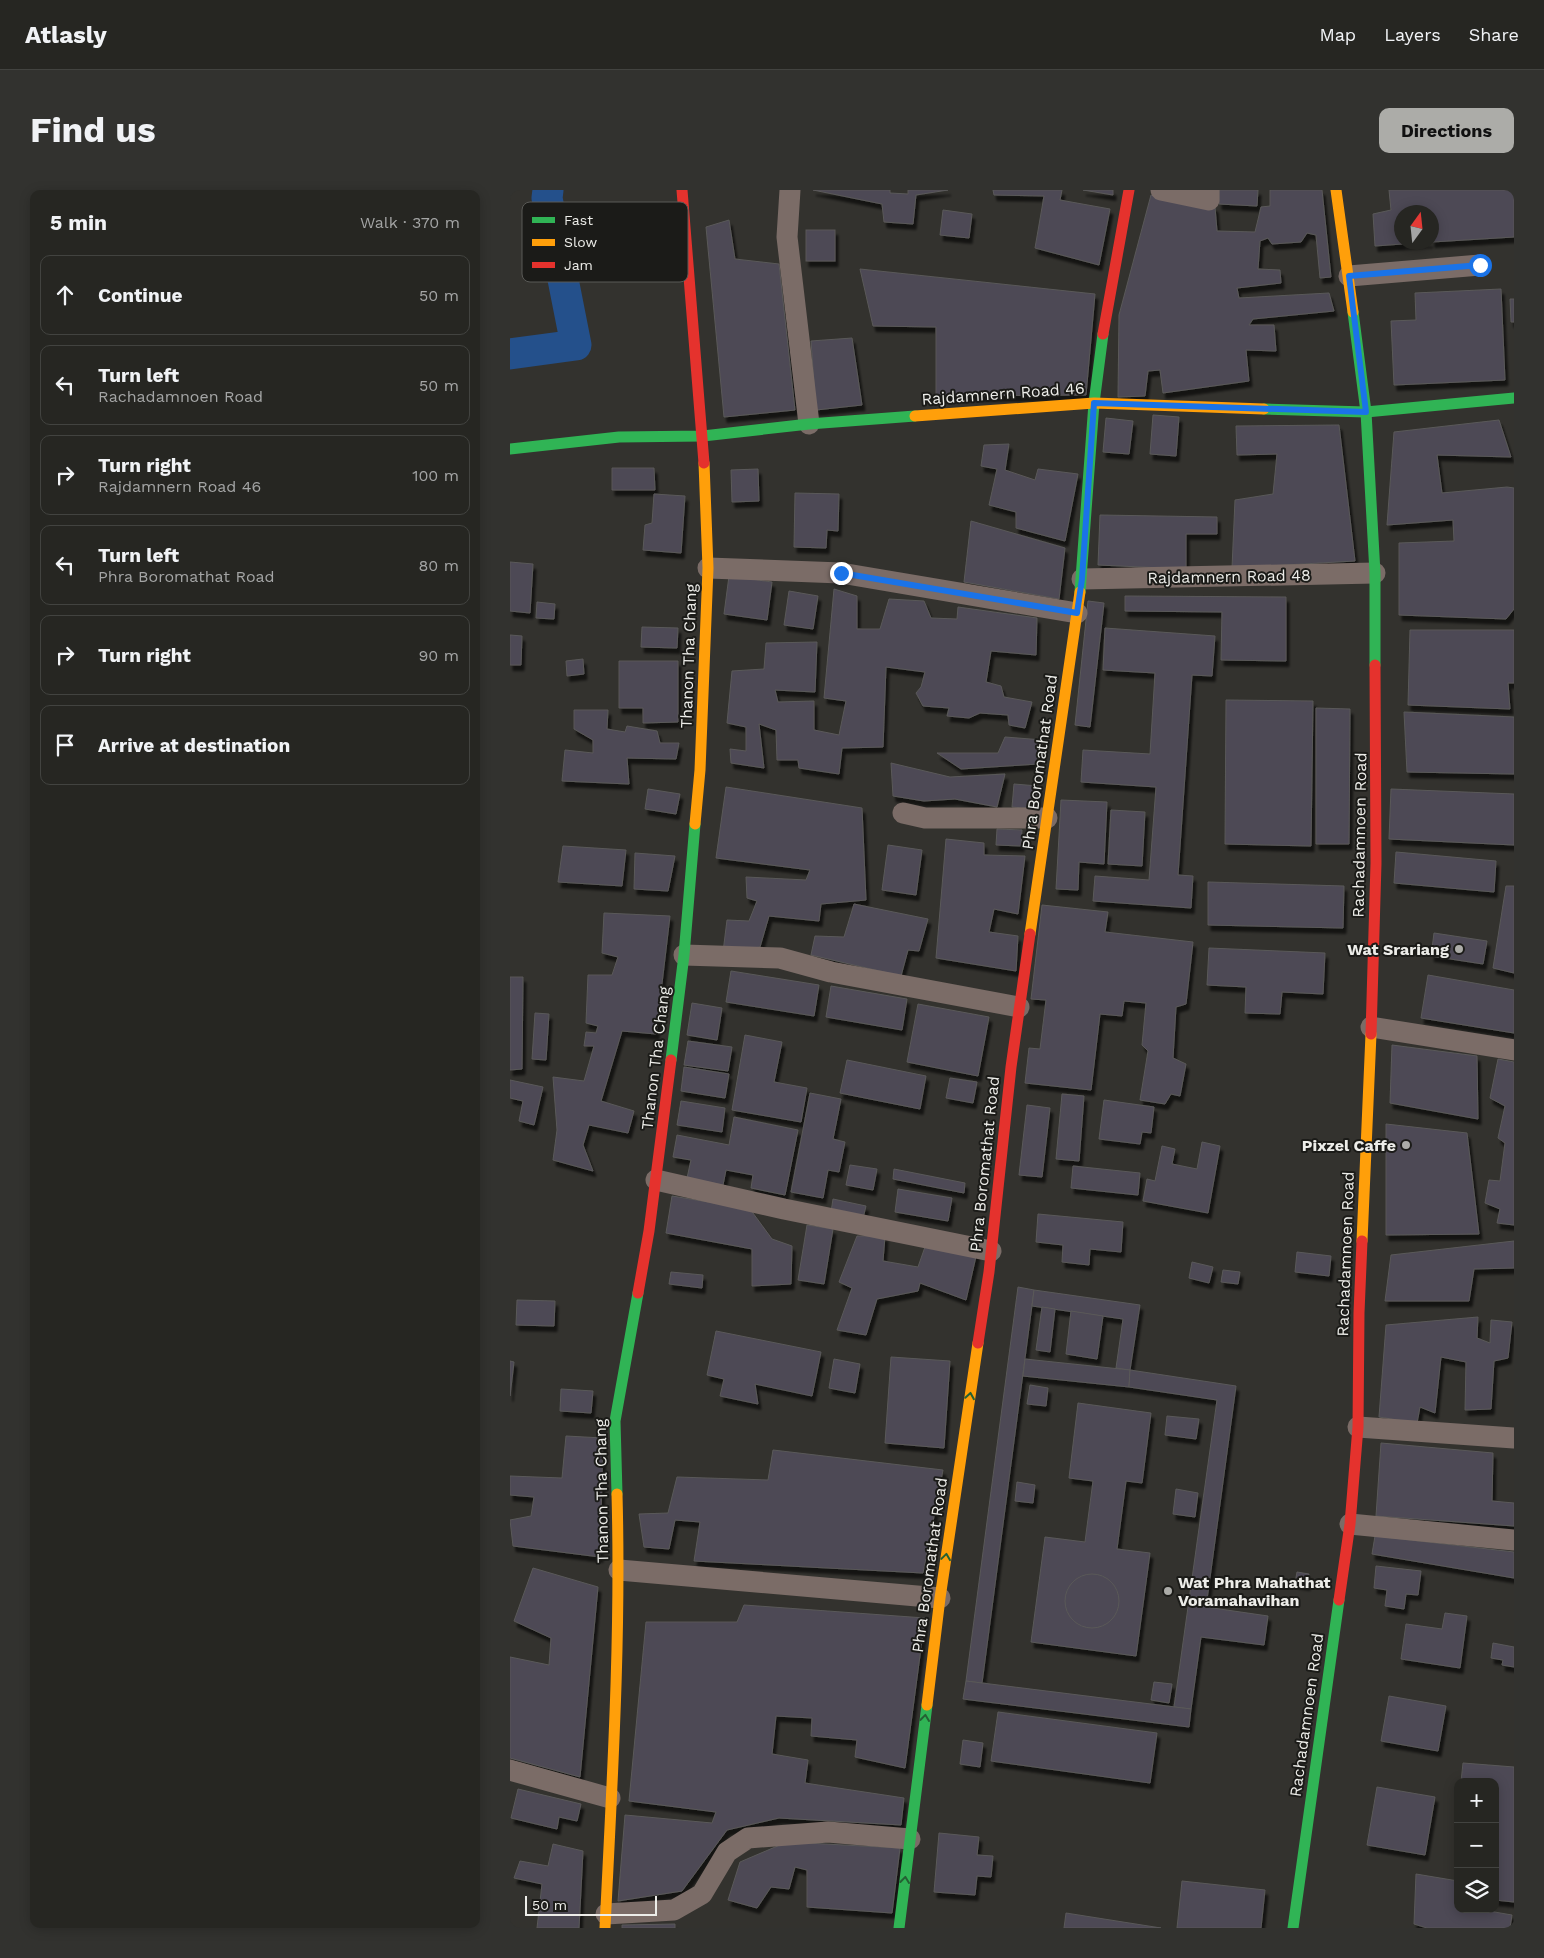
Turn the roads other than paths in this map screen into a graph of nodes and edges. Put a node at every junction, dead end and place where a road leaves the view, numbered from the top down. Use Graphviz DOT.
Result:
graph roads {
  1 [pos="790,190"];
  2 [pos="1129,190"];
  3 [pos="1161,190"];
  4 [pos="1209,190"];
  5 [pos="1336,190"];
  6 [pos="688,260"];
  7 [pos="1480,265"];
  8 [pos="1349,276"];
  9 [pos="1514,398"];
  10 [pos="1094,403"];
  11 [pos="1366,412"];
  12 [pos="809,424"];
  13 [pos="703,436"];
  14 [pos="510,449"];
  15 [pos="708,568"];
  16 [pos="1375,573"];
  17 [pos="1082,579"];
  18 [pos="1077,613"];
  19 [pos="903,813"];
  20 [pos="1047,818"];
  21 [pos="684,955"];
  22 [pos="1019,1007"];
  23 [pos="1372,1027"];
  24 [pos="1514,1050"];
  25 [pos="656,1180"];
  26 [pos="991,1251"];
  27 [pos="1358,1427"];
  28 [pos="1514,1438"];
  29 [pos="1350,1524"];
  30 [pos="1514,1540"];
  31 [pos="619,1570"];
  32 [pos="940,1598"];
  33 [pos="510,1770"];
  34 [pos="610,1798"];
  35 [pos="910,1839"];
  36 [pos="606,1921"];
  37 [pos="899,1928"];
  38 [pos="1293,1928"];
  1 -- 12 [label="street"];
  2 -- 10 [label="street, Phra Boromathat Road"];
  3 -- 4 [label="street"];
  5 -- 8 [label="street, Rachadamnoen Road"];
  6 -- 13 [label="street, Thanon Tha Chang"];
  7 -- 8 [label="street"];
  8 -- 11 [label="street, Rachadamnoen Road"];
  9 -- 11 [label="street"];
  10 -- 11 [label="street, Rajdamnern Road 46"];
  10 -- 12 [label="street, Rajdamnern Road 46"];
  10 -- 17 [label="street, Phra Boromathat Road"];
  11 -- 16 [label="street, Rachadamnoen Road"];
  12 -- 13 [label="street, Rajdamnern Road 46"];
  13 -- 14 [label="street, Rajdamnern Road 46"];
  13 -- 15 [label="street, Thanon Tha Chang"];
  15 -- 18 [label="street"];
  15 -- 21 [label="street, Thanon Tha Chang"];
  16 -- 17 [label="street, Rajdamnern Road 48"];
  16 -- 23 [label="street, Rachadamnoen Road"];
  17 -- 18 [label="street, Phra Boromathat Road"];
  18 -- 20 [label="street, Phra Boromathat Road"];
  19 -- 20 [label="street"];
  20 -- 22 [label="street, Phra Boromathat Road"];
  21 -- 22 [label="street"];
  21 -- 25 [label="street, Thanon Tha Chang"];
  22 -- 26 [label="street, Phra Boromathat Road"];
  23 -- 24 [label="street"];
  23 -- 27 [label="street, Rachadamnoen Road"];
  25 -- 26 [label="street"];
  25 -- 31 [label="street, Thanon Tha Chang"];
  32 -- 26 [label="street, Phra Boromathat Road, one-way"];
  27 -- 28 [label="street"];
  27 -- 29 [label="street, Rachadamnoen Road"];
  29 -- 30 [label="street"];
  29 -- 38 [label="street, Rachadamnoen Road"];
  31 -- 32 [label="street"];
  31 -- 34 [label="street, Thanon Tha Chang"];
  35 -- 32 [label="street, Phra Boromathat Road, one-way"];
  33 -- 34 [label="street"];
  34 -- 36 [label="street, Thanon Tha Chang"];
  35 -- 36 [label="street"];
  37 -- 35 [label="street, Phra Boromathat Road, one-way"];
}
